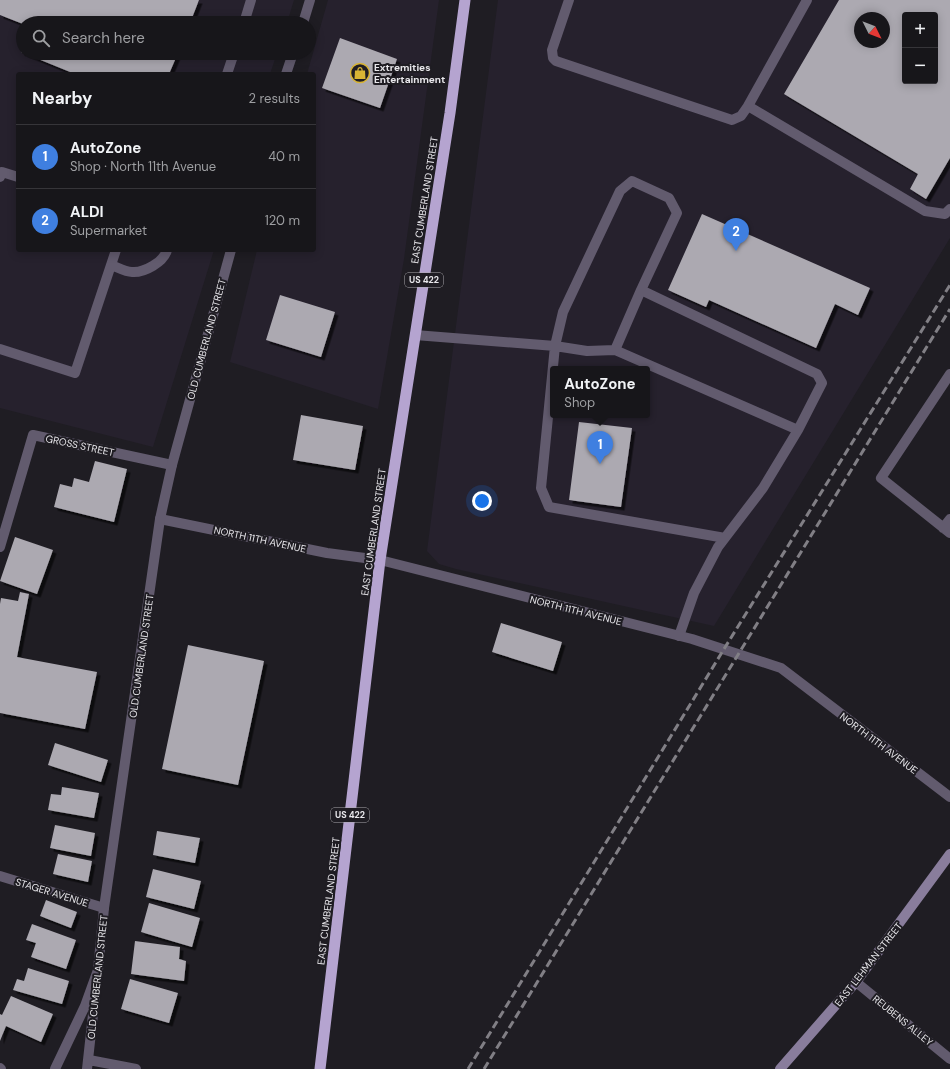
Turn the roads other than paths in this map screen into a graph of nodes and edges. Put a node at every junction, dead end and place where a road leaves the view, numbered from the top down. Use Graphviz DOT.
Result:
graph roads {
  1 [pos="251,0"];
  2 [pos="310,0"];
  3 [pos="465,0"];
  4 [pos="569,0"];
  5 [pos="807,0"];
  6 [pos="246,16"];
  7 [pos="305,16"];
  8 [pos="232,60"];
  9 [pos="291,60"];
  10 [pos="228,72"];
  11 [pos="287,72"];
  12 [pos="748,106"];
  13 [pos="16,176"];
  14 [pos="0,177"];
  15 [pos="950,209"];
  16 [pos="115,252"];
  17 [pos="167,252"];
  18 [pos="230,252"];
  19 [pos="111,265"];
  20 [pos="641,290"];
  21 [pos="415,335"];
  22 [pos="555,346"];
  23 [pos="0,349"];
  24 [pos="615,350"];
  25 [pos="553,366"];
  26 [pos="950,374"];
  27 [pos="550,397"];
  28 [pos="798,430"];
  29 [pos="172,465"];
  30 [pos="160,519"];
  31 [pos="950,519"];
  32 [pos="947,530"];
  33 [pos="725,538"];
  34 [pos="0,548"];
  35 [pos="380,560"];
  36 [pos="679,636"];
  37 [pos="950,797"];
  38 [pos="950,854"];
  39 [pos="0,876"];
  40 [pos="104,908"];
  41 [pos="98,970"];
  42 [pos="856,982"];
  43 [pos="950,1059"];
  44 [pos="88,1065"];
  45 [pos="55,1069"];
  46 [pos="136,1069"];
  47 [pos="320,1069"];
  48 [pos="780,1069"];
  1 -- 6 [label="street"];
  2 -- 7 [label="street"];
  3 -- 21 [label="highway, EAST CUMBERLAND STREET / US 422"];
  4 -- 12 [label="street"];
  5 -- 12 [label="street"];
  8 -- 10 [label="street"];
  9 -- 11 [label="street"];
  12 -- 15 [label="street"];
  13 -- 14 [label="street"];
  16 -- 19 [label="street"];
  17 -- 19 [label="street"];
  18 -- 29 [label="street, OLD CUMBERLAND STREET"];
  19 -- 23 [label="street"];
  20 -- 22 [label="street"];
  20 -- 24 [label="street"];
  20 -- 28 [label="street"];
  21 -- 22 [label="street"];
  21 -- 35 [label="highway, EAST CUMBERLAND STREET / US 422"];
  22 -- 24 [label="street"];
  22 -- 25 [label="street"];
  24 -- 28 [label="street"];
  26 -- 32 [label="street"];
  27 -- 33 [label="street"];
  28 -- 33 [label="street"];
  29 -- 30 [label="street, OLD CUMBERLAND STREET"];
  29 -- 34 [label="street, GROSS STREET"];
  30 -- 35 [label="street, NORTH 11TH AVENUE"];
  30 -- 40 [label="street, OLD CUMBERLAND STREET"];
  31 -- 32 [label="street"];
  33 -- 36 [label="street"];
  35 -- 36 [label="street, NORTH 11TH AVENUE"];
  35 -- 47 [label="highway, EAST CUMBERLAND STREET / US 422"];
  36 -- 37 [label="street, NORTH 11TH AVENUE"];
  38 -- 42 [label="main road, EAST LEHMAN STREET"];
  39 -- 40 [label="street, STAGER AVENUE"];
  40 -- 41 [label="street, OLD CUMBERLAND STREET"];
  41 -- 44 [label="street, OLD CUMBERLAND STREET"];
  41 -- 45 [label="street"];
  42 -- 43 [label="street, REUBENS ALLEY"];
  42 -- 48 [label="main road, EAST LEHMAN STREET"];
  44 -- 46 [label="street"];
}
